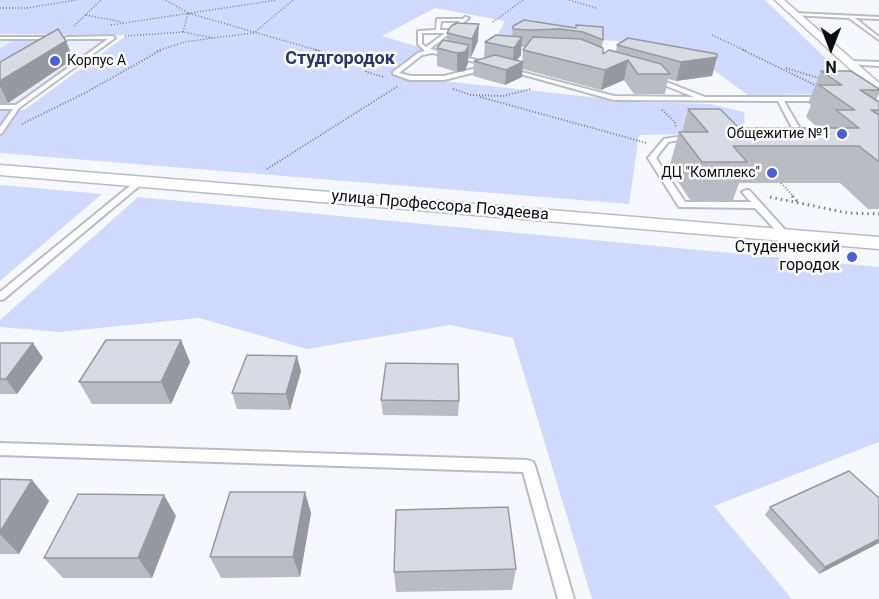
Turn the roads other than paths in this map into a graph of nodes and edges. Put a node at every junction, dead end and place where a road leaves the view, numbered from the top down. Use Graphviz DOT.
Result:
graph roads {
  1 [pos="779,0"];
  2 [pos="795,14"];
  3 [pos="849,16"];
  4 [pos="879,18"];
  5 [pos="438,31"];
  6 [pos="448,31"];
  7 [pos="0,38"];
  8 [pos="67,38"];
  9 [pos="879,39"];
  10 [pos="48,49"];
  11 [pos="430,50"];
  12 [pos="521,61"];
  13 [pos="850,63"];
  14 [pos="879,64"];
  15 [pos="504,68"];
  16 [pos="514,71"];
  17 [pos="652,78"];
  18 [pos="879,88"];
  19 [pos="833,99"];
  20 [pos="709,100"];
  21 [pos="781,100"];
  22 [pos="0,107"];
  23 [pos="17,107"];
  24 [pos="0,132"];
  25 [pos="698,137"];
  26 [pos="804,142"];
  27 [pos="0,170"];
  28 [pos="140,182"];
  29 [pos="746,192"];
  30 [pos="758,205"];
  31 [pos="785,235"];
  32 [pos="879,243"];
  33 [pos="0,297"];
  34 [pos="0,449"];
  35 [pos="566,599"];
  1 -- 2 [label="street"];
  2 -- 3 [label="lane"];
  2 -- 13 [label="street"];
  3 -- 4 [label="lane"];
  3 -- 9 [label="lane"];
  5 -- 6 [label="lane"];
  5 -- 6 [label="lane"];
  5 -- 11 [label="lane"];
  6 -- 11 [label="lane"];
  7 -- 8 [label="lane"];
  8 -- 10 [label="lane"];
  8 -- 23 [label="lane"];
  11 -- 11 [label="lane"];
  12 -- 16 [label="lane"];
  13 -- 14 [label="lane"];
  13 -- 18 [label="street"];
  15 -- 16 [label="lane"];
  16 -- 20 [label="lane"];
  17 -- 20 [label="lane"];
  19 -- 21 [label="lane"];
  20 -- 21 [label="lane"];
  21 -- 26 [label="lane"];
  22 -- 23 [label="lane"];
  23 -- 24 [label="lane"];
  25 -- 30 [label="lane"];
  27 -- 28 [label="street, улица Профессора Поздеева"];
  28 -- 31 [label="street, улица Профессора Поздеева"];
  28 -- 33 [label="lane"];
  29 -- 30 [label="lane"];
  30 -- 31 [label="lane"];
  31 -- 32 [label="street, улица Профессора Поздеева"];
  34 -- 35 [label="lane"];
}
